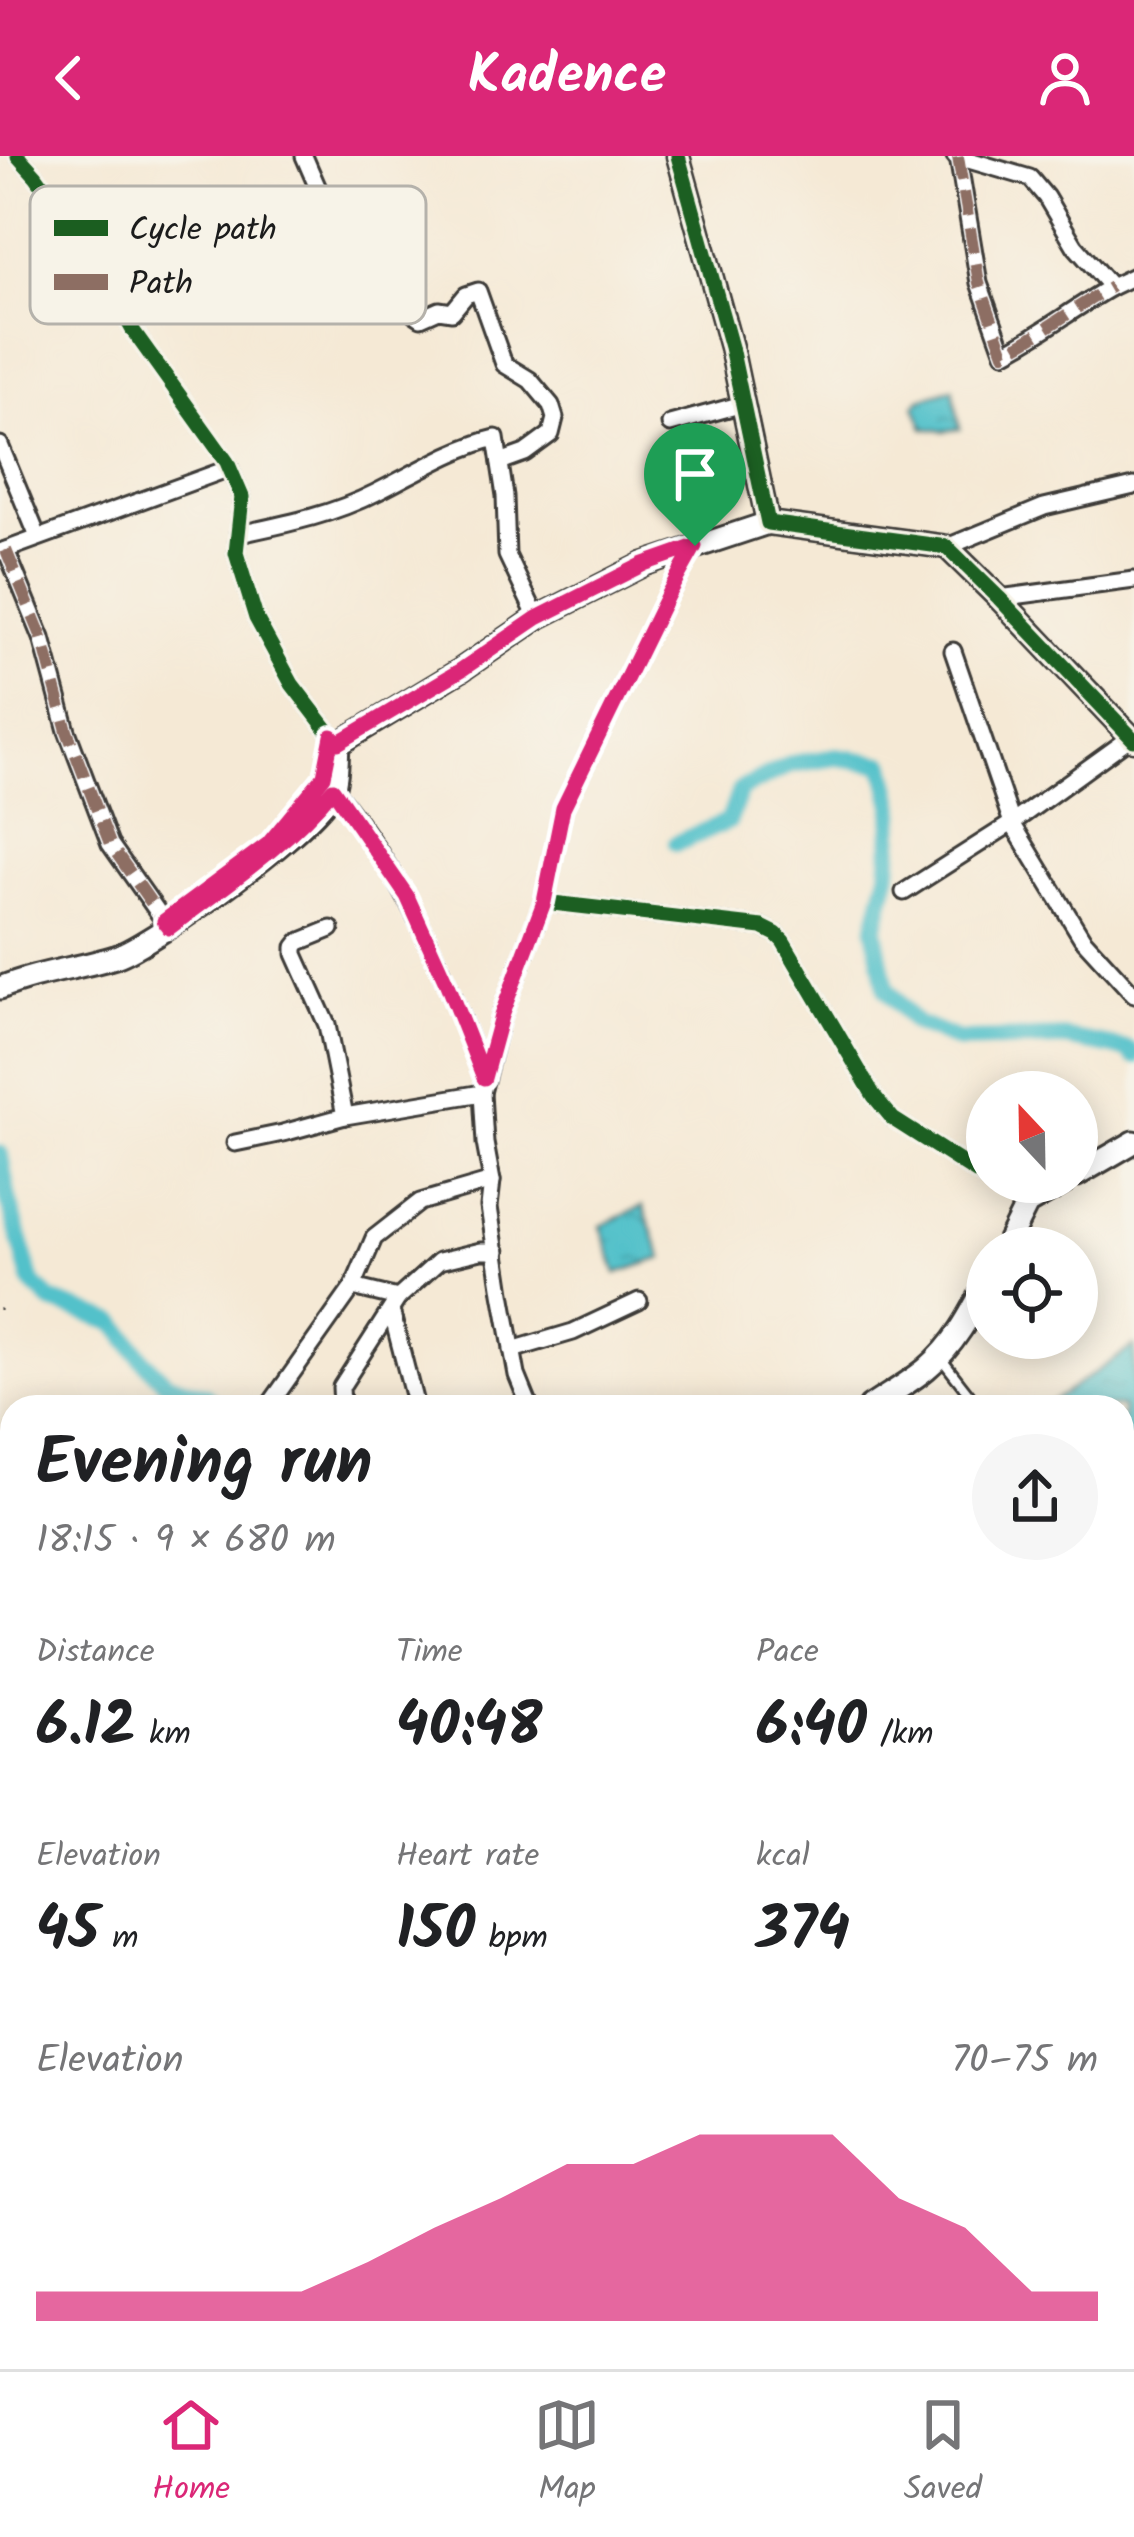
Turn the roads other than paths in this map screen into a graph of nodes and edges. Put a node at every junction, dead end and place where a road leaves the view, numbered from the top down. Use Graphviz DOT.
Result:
graph roads {
  1 [pos="18,156"];
  2 [pos="304,156"];
  3 [pos="678,156"];
  4 [pos="956,157"];
  5 [pos="43,186"];
  6 [pos="317,186"];
  7 [pos="1134,276"];
  8 [pos="1111,287"];
  9 [pos="426,316"];
  10 [pos="130,324"];
  11 [pos="743,404"];
  12 [pos="670,424"];
  13 [pos="0,445"];
  14 [pos="500,462"];
  15 [pos="230,468"];
  16 [pos="1134,486"];
  17 [pos="768,523"];
  18 [pos="239,534"];
  19 [pos="38,537"];
  20 [pos="695,546"];
  21 [pos="946,548"];
  22 [pos="3,551"];
  23 [pos="1134,580"];
  24 [pos="999,598"];
  25 [pos="537,618"];
  26 [pos="953,651"];
  27 [pos="1132,739"];
  28 [pos="338,743"];
  29 [pos="333,789"];
  30 [pos="1012,823"];
  31 [pos="904,892"];
  32 [pos="544,902"];
  33 [pos="169,928"];
  34 [pos="331,928"];
  35 [pos="0,988"];
  36 [pos="1134,995"];
  37 [pos="483,1085"];
  38 [pos="345,1116"];
  39 [pos="1134,1142"];
  40 [pos="235,1143"];
  41 [pos="1098,1163"];
  42 [pos="966,1165"];
  43 [pos="492,1181"];
  44 [pos="1027,1204"];
  45 [pos="1016,1227"];
  46 [pos="497,1251"];
  47 [pos="353,1287"];
  48 [pos="639,1300"];
  49 [pos="395,1304"];
  50 [pos="966,1322"];
  51 [pos="512,1350"];
  52 [pos="939,1356"];
  53 [pos="276,1395"];
  54 [pos="341,1395"];
  55 [pos="414,1395"];
  56 [pos="526,1395"];
  57 [pos="887,1395"];
  58 [pos="970,1395"];
  1 -- 5 [label="street"];
  2 -- 6 [label="street"];
  3 -- 11 [label="main road"];
  4 -- 8 [label="street"];
  4 -- 8 [label="street"];
  7 -- 8 [label="street"];
  9 -- 14 [label="street"];
  10 -- 15 [label="street"];
  11 -- 12 [label="street"];
  11 -- 17 [label="main road"];
  13 -- 19 [label="street"];
  14 -- 18 [label="street"];
  14 -- 25 [label="street"];
  15 -- 18 [label="street"];
  15 -- 19 [label="street"];
  16 -- 21 [label="street"];
  17 -- 20 [label="main road"];
  17 -- 21 [label="main road"];
  18 -- 28 [label="street"];
  19 -- 22 [label="street"];
  20 -- 25 [label="main road"];
  20 -- 32 [label="street"];
  21 -- 24 [label="main road"];
  22 -- 33 [label="street"];
  23 -- 24 [label="street"];
  24 -- 27 [label="main road"];
  25 -- 28 [label="main road"];
  26 -- 30 [label="street"];
  27 -- 30 [label="street"];
  28 -- 29 [label="main road"];
  29 -- 33 [label="main road"];
  29 -- 37 [label="street"];
  30 -- 31 [label="street"];
  30 -- 36 [label="street"];
  32 -- 37 [label="street"];
  32 -- 42 [label="street"];
  33 -- 35 [label="main road"];
  34 -- 38 [label="street"];
  37 -- 38 [label="street"];
  37 -- 43 [label="street"];
  38 -- 40 [label="street"];
  39 -- 41 [label="main road"];
  43 -- 46 [label="street"];
  43 -- 47 [label="street"];
  44 -- 45 [label="main road"];
  46 -- 49 [label="street"];
  46 -- 51 [label="street"];
  47 -- 49 [label="street"];
  47 -- 53 [label="street"];
  48 -- 51 [label="street"];
  49 -- 54 [label="street"];
  49 -- 55 [label="street"];
  50 -- 52 [label="main road"];
  51 -- 56 [label="street"];
  52 -- 57 [label="main road"];
  52 -- 58 [label="lane"];
}
